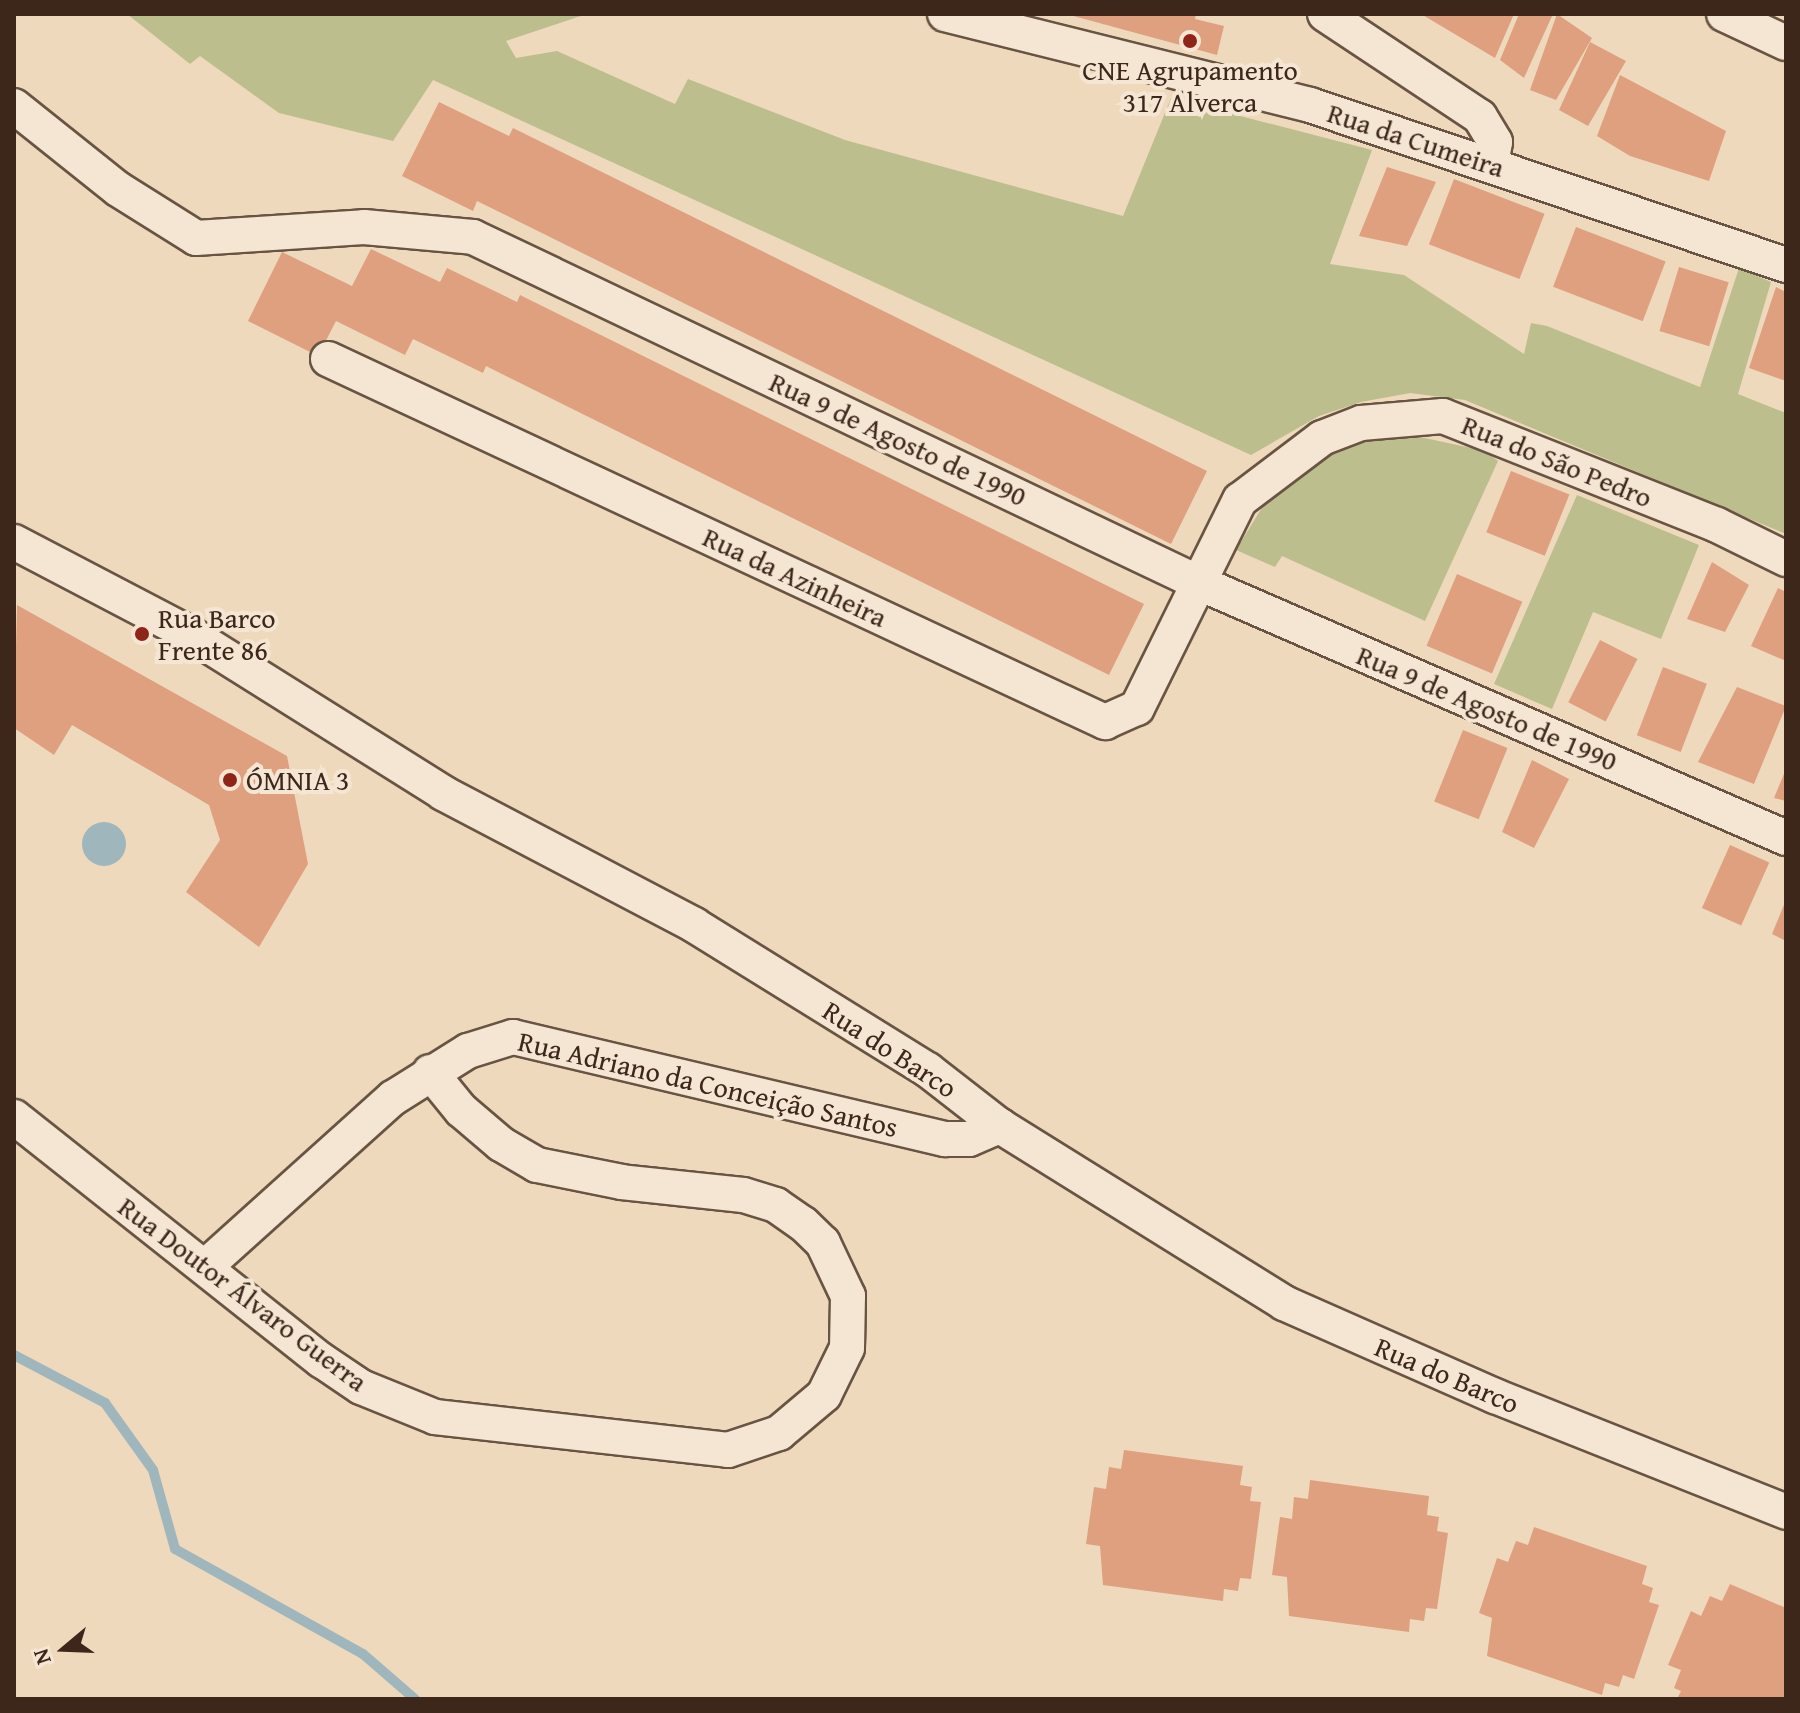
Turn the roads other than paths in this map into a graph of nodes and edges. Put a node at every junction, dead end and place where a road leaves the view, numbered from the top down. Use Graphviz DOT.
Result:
graph roads {
  1 [pos="945,14"];
  2 [pos="1325,14"];
  3 [pos="1724,14"];
  4 [pos="1786,43"];
  5 [pos="14,106"];
  6 [pos="1491,164"];
  7 [pos="1786,265"];
  8 [pos="328,359"];
  9 [pos="14,542"];
  10 [pos="1786,559"];
  11 [pos="1197,582"];
  12 [pos="1786,838"];
  13 [pos="430,1072"];
  14 [pos="14,1117"];
  15 [pos="1000,1126"];
  16 [pos="205,1267"];
  17 [pos="1786,1512"];
  1 -- 6 [label="street, Rua da Cumeira"];
  2 -- 6 [label="street"];
  3 -- 4 [label="street"];
  5 -- 11 [label="street, Rua 9 de Agosto de 1990"];
  6 -- 7 [label="street, Rua da Cumeira"];
  8 -- 11 [label="street, Rua da Azinheira"];
  9 -- 15 [label="street, Rua do Barco"];
  10 -- 11 [label="street, Rua do São Pedro"];
  11 -- 12 [label="street, Rua 9 de Agosto de 1990"];
  13 -- 15 [label="street, Rua Adriano da Conceição Santos"];
  13 -- 16 [label="street, Rua Adriano da Conceição Santos"];
  13 -- 16 [label="street, Rua Doutor Álvaro Guerra"];
  14 -- 16 [label="street, Rua Doutor Álvaro Guerra"];
  15 -- 17 [label="street, Rua do Barco"];
}
